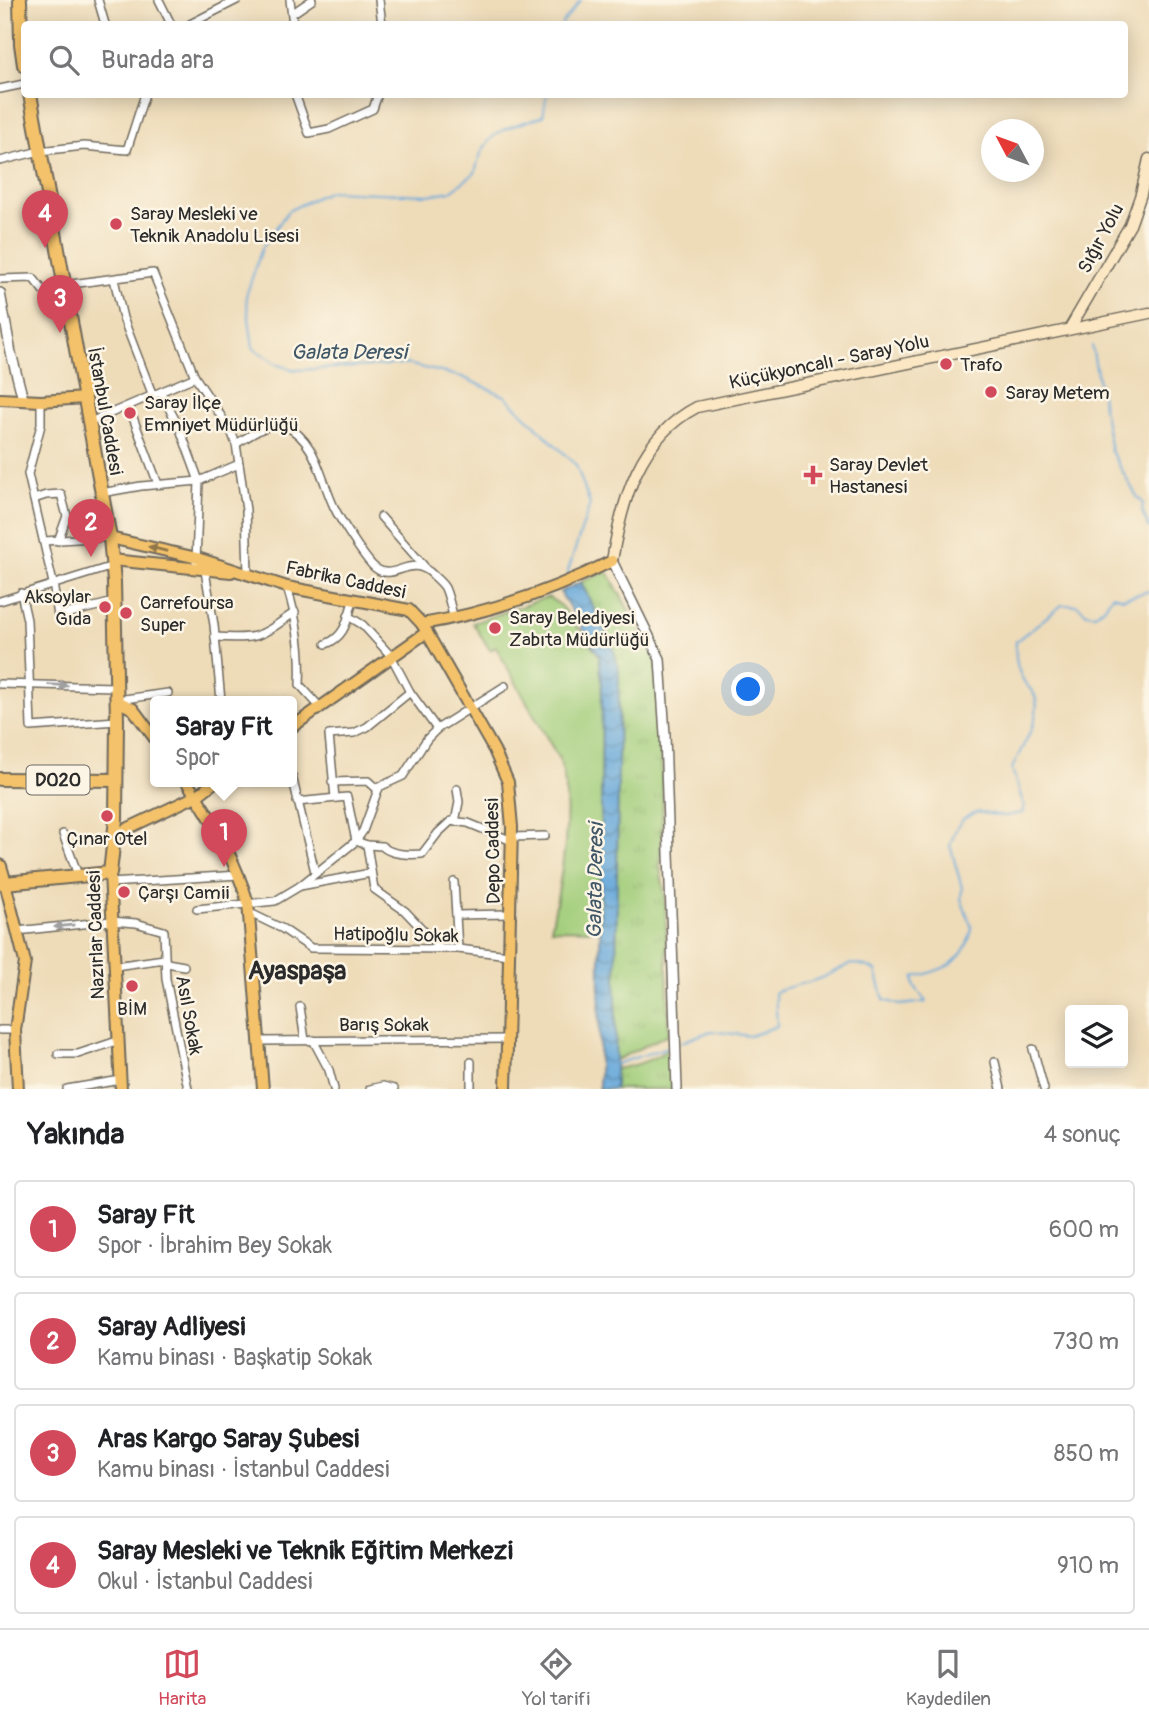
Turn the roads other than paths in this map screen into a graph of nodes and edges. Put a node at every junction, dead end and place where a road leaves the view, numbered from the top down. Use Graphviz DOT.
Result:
graph roads {
  1 [pos="20,0"];
  2 [pos="98,0"];
  3 [pos="159,0"];
  4 [pos="237,0"];
  5 [pos="290,0"];
  6 [pos="312,0"];
  7 [pos="379,0"];
  8 [pos="223,4"];
  9 [pos="293,13"];
  10 [pos="104,21"];
  11 [pos="170,21"];
  12 [pos="195,21"];
  13 [pos="293,21"];
  14 [pos="382,21"];
  15 [pos="21,44"];
  16 [pos="21,85"];
  17 [pos="0,89"];
  18 [pos="31,98"];
  19 [pos="144,98"];
  20 [pos="296,98"];
  21 [pos="377,98"];
  22 [pos="40,151"];
  23 [pos="1149,159"];
  24 [pos="0,161"];
  25 [pos="0,279"];
  26 [pos="114,279"];
  27 [pos="64,285"];
  28 [pos="0,293"];
  29 [pos="1149,313"];
  30 [pos="71,324"];
  31 [pos="1070,328"];
  32 [pos="195,377"];
  33 [pos="157,395"];
  34 [pos="86,398"];
  35 [pos="0,399"];
  36 [pos="23,399"];
  37 [pos="41,401"];
  38 [pos="130,407"];
  39 [pos="90,422"];
  40 [pos="236,444"];
  41 [pos="239,464"];
  42 [pos="199,481"];
  43 [pos="158,484"];
  44 [pos="101,493"];
  45 [pos="34,499"];
  46 [pos="381,517"];
  47 [pos="110,538"];
  48 [pos="44,541"];
  49 [pos="58,541"];
  50 [pos="612,561"];
  51 [pos="112,563"];
  52 [pos="198,566"];
  53 [pos="425,566"];
  54 [pos="248,573"];
  55 [pos="53,583"];
  56 [pos="287,587"];
  57 [pos="21,593"];
  58 [pos="0,601"];
  59 [pos="353,601"];
  60 [pos="114,602"];
  61 [pos="295,612"];
  62 [pos="348,616"];
  63 [pos="454,619"];
  64 [pos="425,628"];
  65 [pos="215,637"];
  66 [pos="326,644"];
  67 [pos="391,656"];
  68 [pos="0,684"];
  69 [pos="29,684"];
  70 [pos="506,686"];
  71 [pos="410,692"];
  72 [pos="168,693"];
  73 [pos="116,694"];
  74 [pos="221,696"];
  75 [pos="320,707"];
  76 [pos="470,707"];
  77 [pos="117,721"];
  78 [pos="297,723"];
  79 [pos="437,729"];
  80 [pos="150,732"];
  81 [pos="0,779"];
  82 [pos="116,780"];
  83 [pos="332,782"];
  84 [pos="191,787"];
  85 [pos="208,787"];
  86 [pos="294,787"];
  87 [pos="457,789"];
  88 [pos="377,790"];
  89 [pos="198,795"];
  90 [pos="335,798"];
  91 [pos="297,802"];
  92 [pos="455,822"];
  93 [pos="63,834"];
  94 [pos="114,835"];
  95 [pos="545,836"];
  96 [pos="512,839"];
  97 [pos="356,841"];
  98 [pos="367,845"];
  99 [pos="0,866"];
  100 [pos="315,872"];
  101 [pos="371,873"];
  102 [pos="239,874"];
  103 [pos="78,875"];
  104 [pos="110,878"];
  105 [pos="454,883"];
  106 [pos="3,884"];
  107 [pos="299,886"];
  108 [pos="249,908"];
  109 [pos="197,909"];
  110 [pos="510,914"];
  111 [pos="456,915"];
  112 [pos="111,921"];
  113 [pos="17,931"];
  114 [pos="441,949"];
  115 [pos="458,949"];
  116 [pos="509,955"];
  117 [pos="164,960"];
  118 [pos="184,966"];
  119 [pos="115,967"];
  120 [pos="300,1007"];
  121 [pos="0,1030"];
  122 [pos="15,1030"];
  123 [pos="507,1039"];
  124 [pos="309,1040"];
  125 [pos="117,1041"];
  126 [pos="260,1041"];
  127 [pos="1033,1049"];
  128 [pos="58,1055"];
  129 [pos="471,1062"];
  130 [pos="995,1062"];
  131 [pos="121,1085"];
  132 [pos="18,1089"];
  133 [pos="67,1089"];
  134 [pos="188,1089"];
  135 [pos="263,1089"];
  136 [pos="334,1089"];
  137 [pos="370,1089"];
  138 [pos="394,1089"];
  139 [pos="471,1089"];
  140 [pos="506,1089"];
  141 [pos="677,1089"];
  142 [pos="1001,1089"];
  143 [pos="1044,1089"];
  1 -- 15 [label="highway"];
  2 -- 10 [label="street"];
  3 -- 11 [label="street"];
  4 -- 8 [label="street"];
  5 -- 9 [label="street"];
  6 -- 9 [label="street"];
  7 -- 14 [label="street"];
  8 -- 12 [label="street"];
  9 -- 13 [label="street"];
  16 -- 17 [label="street"];
  18 -- 22 [label="highway, İstanbul Caddesi / D020"];
  19 -- 22 [label="street"];
  20 -- 21 [label="street"];
  22 -- 24 [label="street"];
  22 -- 27 [label="highway, İstanbul Caddesi / D020"];
  23 -- 31 [label="main road, Sığır Yolu"];
  25 -- 30 [label="street"];
  26 -- 27 [label="street"];
  26 -- 32 [label="street"];
  26 -- 33 [label="street"];
  27 -- 30 [label="highway, İstanbul Caddesi / D020"];
  28 -- 36 [label="street"];
  29 -- 31 [label="main road, Küçükyoncalı - Saray Yolu"];
  30 -- 34 [label="highway, İstanbul Caddesi / D020"];
  31 -- 50 [label="main road, Küçükyoncalı - Saray Yolu"];
  32 -- 33 [label="street"];
  32 -- 40 [label="street"];
  33 -- 38 [label="street"];
  33 -- 42 [label="street"];
  34 -- 37 [label="main road"];
  34 -- 39 [label="highway, İstanbul Caddesi / D020"];
  35 -- 36 [label="main road"];
  36 -- 37 [label="main road"];
  37 -- 45 [label="street"];
  38 -- 39 [label="street"];
  38 -- 43 [label="street"];
  39 -- 44 [label="highway, İstanbul Caddesi / D020"];
  40 -- 41 [label="street"];
  40 -- 53 [label="street"];
  41 -- 42 [label="street"];
  41 -- 54 [label="street"];
  42 -- 43 [label="street"];
  42 -- 52 [label="street"];
  43 -- 44 [label="street"];
  44 -- 47 [label="highway, İstanbul Caddesi / D020"];
  45 -- 48 [label="street"];
  45 -- 49 [label="street"];
  46 -- 53 [label="street"];
  47 -- 49 [label="street"];
  47 -- 51 [label="highway, İstanbul Caddesi / D020"];
  52 -- 47 [label="main road, Fabrika Caddesi, one-way"];
  48 -- 49 [label="street"];
  48 -- 55 [label="street"];
  50 -- 63 [label="main road"];
  50 -- 141 [label="street"];
  51 -- 52 [label="main road, Fabrika Caddesi"];
  51 -- 55 [label="street"];
  51 -- 60 [label="highway, İstanbul Caddesi / D020"];
  52 -- 54 [label="main road, Fabrika Caddesi"];
  52 -- 65 [label="street"];
  53 -- 63 [label="street"];
  54 -- 56 [label="main road, Fabrika Caddesi"];
  55 -- 57 [label="street"];
  55 -- 60 [label="street"];
  56 -- 59 [label="main road, Fabrika Caddesi"];
  56 -- 61 [label="street"];
  57 -- 58 [label="street"];
  57 -- 69 [label="street"];
  59 -- 62 [label="street"];
  59 -- 64 [label="main road, Fabrika Caddesi"];
  60 -- 73 [label="highway, İstanbul Caddesi / D020"];
  61 -- 65 [label="street"];
  61 -- 75 [label="street"];
  62 -- 66 [label="street"];
  62 -- 67 [label="street"];
  63 -- 64 [label="main road"];
  64 -- 67 [label="main road"];
  64 -- 76 [label="main road, Depo Caddesi"];
  65 -- 74 [label="street"];
  67 -- 71 [label="street"];
  67 -- 75 [label="main road"];
  68 -- 69 [label="street"];
  69 -- 73 [label="street, one-way"];
  69 -- 77 [label="street"];
  70 -- 76 [label="street"];
  71 -- 79 [label="street"];
  71 -- 83 [label="street"];
  72 -- 73 [label="street"];
  73 -- 77 [label="highway, İstanbul Caddesi / D020"];
  73 -- 80 [label="main road"];
  75 -- 78 [label="main road"];
  76 -- 79 [label="street"];
  76 -- 96 [label="main road, Depo Caddesi"];
  77 -- 82 [label="highway, İstanbul Caddesi / D020"];
  79 -- 88 [label="street"];
  81 -- 82 [label="highway, D020"];
  82 -- 94 [label="highway, Nazırlar Caddesi / D020"];
  83 -- 88 [label="street"];
  83 -- 90 [label="street"];
  84 -- 89 [label="main road"];
  85 -- 89 [label="main road"];
  86 -- 91 [label="street"];
  87 -- 92 [label="street"];
  88 -- 97 [label="street"];
  89 -- 94 [label="main road"];
  89 -- 102 [label="main road"];
  90 -- 91 [label="street"];
  90 -- 97 [label="street"];
  91 -- 100 [label="street"];
  92 -- 96 [label="street"];
  92 -- 98 [label="street"];
  93 -- 103 [label="street"];
  94 -- 104 [label="highway, Nazırlar Caddesi / D020"];
  95 -- 96 [label="street"];
  96 -- 110 [label="main road, Depo Caddesi"];
  97 -- 98 [label="street"];
  97 -- 100 [label="street"];
  98 -- 101 [label="street"];
  99 -- 106 [label="highway"];
  100 -- 107 [label="street"];
  101 -- 107 [label="street"];
  101 -- 114 [label="street"];
  102 -- 104 [label="street"];
  102 -- 108 [label="main road"];
  103 -- 104 [label="highway"];
  103 -- 106 [label="highway"];
  104 -- 112 [label="main road, Nazırlar Caddesi"];
  105 -- 111 [label="street"];
  106 -- 113 [label="main road"];
  107 -- 108 [label="street"];
  108 -- 109 [label="street"];
  108 -- 114 [label="street, Hatipoğlu Sokak"];
  108 -- 126 [label="main road"];
  110 -- 111 [label="street"];
  110 -- 116 [label="main road, Depo Caddesi"];
  111 -- 115 [label="street"];
  112 -- 113 [label="street, one-way"];
  112 -- 117 [label="street, Asıl Sokak"];
  112 -- 119 [label="main road, Nazırlar Caddesi"];
  113 -- 122 [label="main road"];
  114 -- 115 [label="street, Hatipoğlu Sokak"];
  115 -- 116 [label="street, Hatipoğlu Sokak"];
  116 -- 123 [label="main road, Depo Caddesi"];
  117 -- 118 [label="street"];
  117 -- 119 [label="street"];
  117 -- 134 [label="street, Asıl Sokak"];
  119 -- 125 [label="main road, Nazırlar Caddesi"];
  120 -- 124 [label="street"];
  121 -- 122 [label="street"];
  122 -- 132 [label="main road"];
  123 -- 124 [label="street, Barış Sokak"];
  123 -- 140 [label="main road, Depo Caddesi"];
  124 -- 126 [label="street, Barış Sokak"];
  124 -- 136 [label="street"];
  125 -- 128 [label="street"];
  125 -- 131 [label="main road, Nazırlar Caddesi"];
  126 -- 135 [label="main road"];
  127 -- 143 [label="street"];
  129 -- 139 [label="street"];
  130 -- 142 [label="street"];
  131 -- 133 [label="street"];
  137 -- 138 [label="street"];
}
